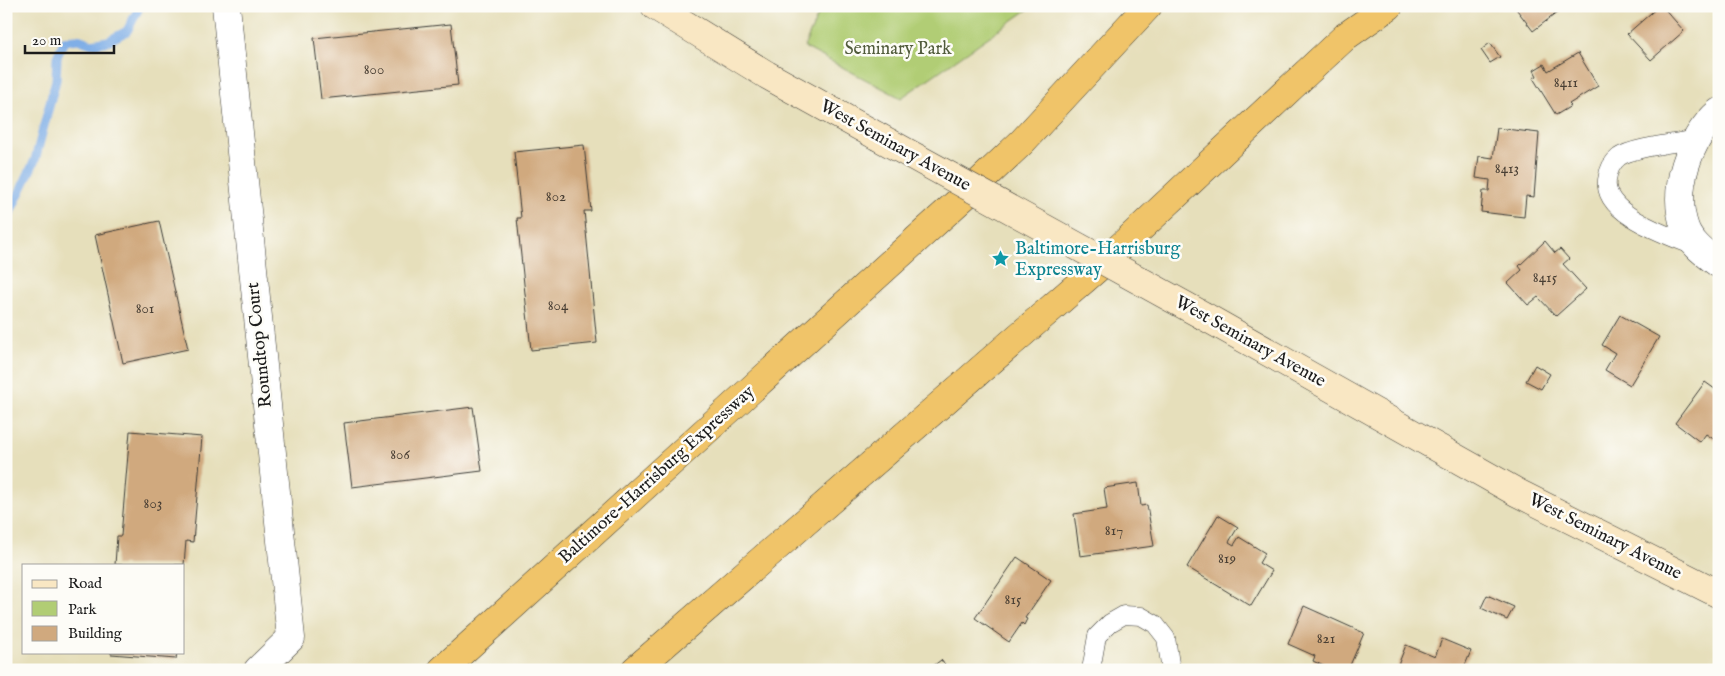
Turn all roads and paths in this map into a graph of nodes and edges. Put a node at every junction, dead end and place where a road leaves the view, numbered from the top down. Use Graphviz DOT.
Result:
graph roads {
  1 [pos="226,6"];
  2 [pos="656,6"];
  3 [pos="1148,6"];
  4 [pos="1368,6"];
  5 [pos="1389,6"];
  6 [pos="1346,36"];
  7 [pos="1719,112"];
  8 [pos="1697,139"];
  9 [pos="1698,248"];
  10 [pos="1719,264"];
  11 [pos="1719,594"];
  12 [pos="258,670"];
  13 [pos="442,670"];
  14 [pos="634,670"];
  15 [pos="1091,670"];
  16 [pos="1170,670"];
  1 -- 12 [label="street, Roundtop Court"];
  2 -- 11 [label="main road, West Seminary Avenue, bridge"];
  3 -- 13 [label="highway, Baltimore-Harrisburg Expressway"];
  4 -- 6 [label="highway"];
  5 -- 6 [label="highway"];
  6 -- 14 [label="highway"];
  7 -- 8 [label="street"];
  8 -- 9 [label="street"];
  8 -- 9 [label="lane"];
  9 -- 10 [label="street"];
  15 -- 16 [label="lane"];
}
